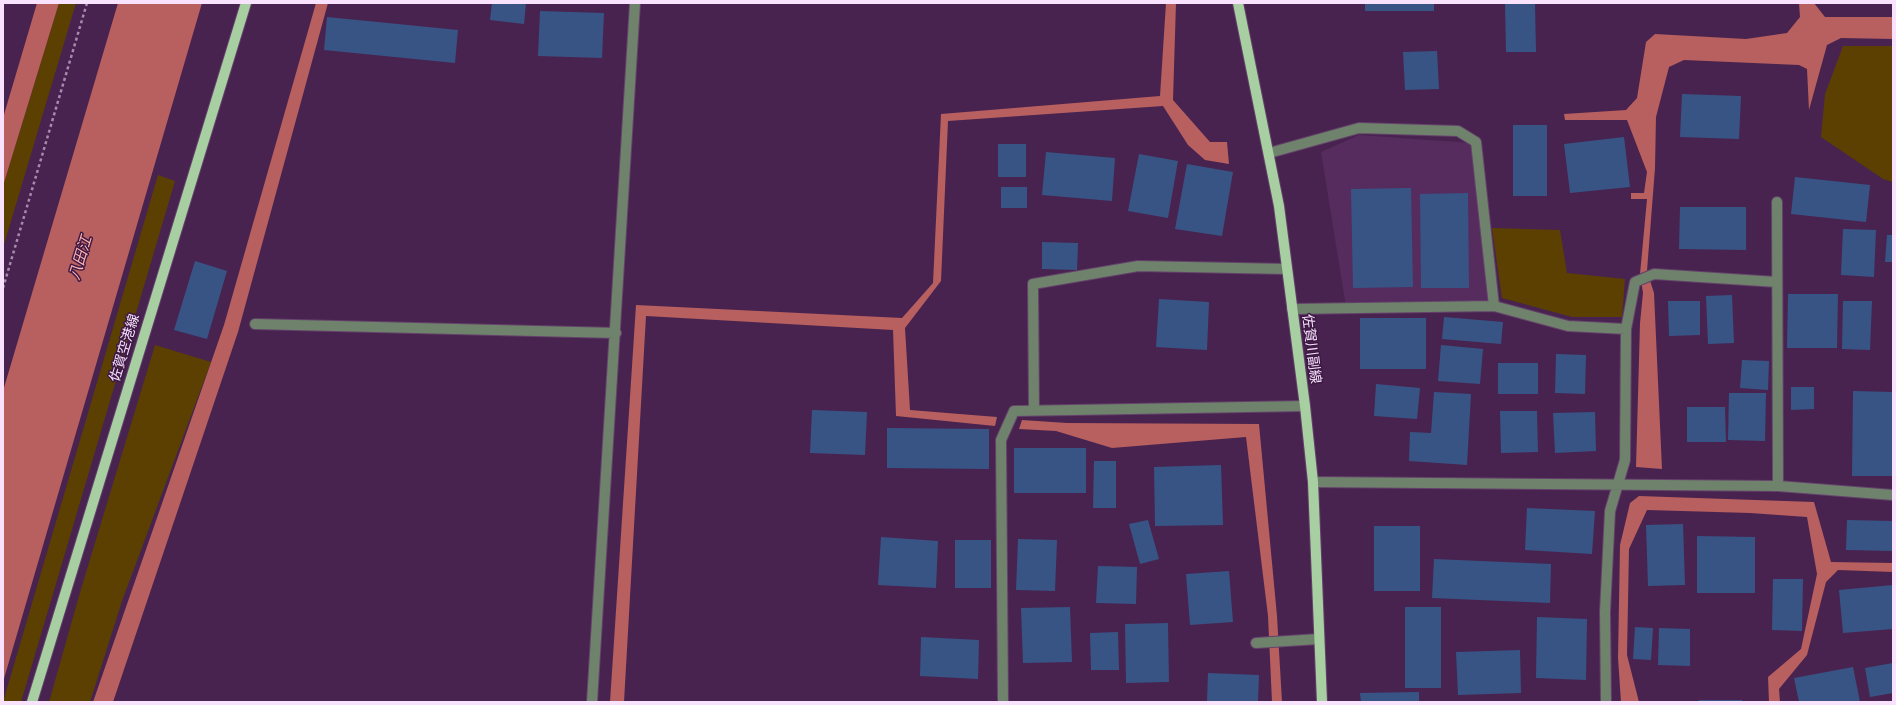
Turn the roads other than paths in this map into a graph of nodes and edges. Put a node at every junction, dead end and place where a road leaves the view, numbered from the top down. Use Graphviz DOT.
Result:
graph roads {
  1 [pos="246,3"];
  2 [pos="635,3"];
  3 [pos="1238,3"];
  4 [pos="1269,153"];
  5 [pos="1777,202"];
  6 [pos="1287,269"];
  7 [pos="1777,282"];
  8 [pos="1494,306"];
  9 [pos="1292,309"];
  10 [pos="255,324"];
  11 [pos="1626,329"];
  12 [pos="616,333"];
  13 [pos="1305,406"];
  14 [pos="1034,410"];
  15 [pos="1313,482"];
  16 [pos="1617,485"];
  17 [pos="1778,486"];
  18 [pos="1893,495"];
  19 [pos="1319,639"];
  20 [pos="1256,643"];
  21 [pos="32,702"];
  22 [pos="592,702"];
  23 [pos="1003,702"];
  24 [pos="1322,702"];
  25 [pos="1606,702"];
  1 -- 21 [label="main road, 佐賀空港線"];
  2 -- 12 [label="street"];
  3 -- 4 [label="main road, 佐賀川副線"];
  4 -- 6 [label="main road, 佐賀川副線"];
  4 -- 8 [label="street"];
  5 -- 7 [label="street"];
  6 -- 9 [label="main road, 佐賀川副線"];
  6 -- 14 [label="street"];
  7 -- 11 [label="street"];
  7 -- 17 [label="street"];
  8 -- 9 [label="street"];
  8 -- 11 [label="street"];
  9 -- 13 [label="main road, 佐賀川副線"];
  10 -- 12 [label="street"];
  11 -- 16 [label="street"];
  12 -- 22 [label="street"];
  13 -- 14 [label="street"];
  13 -- 15 [label="main road, 佐賀川副線"];
  14 -- 23 [label="street"];
  15 -- 16 [label="street"];
  15 -- 19 [label="main road, 佐賀川副線"];
  16 -- 17 [label="street"];
  16 -- 25 [label="street"];
  17 -- 18 [label="street"];
  19 -- 20 [label="street"];
  19 -- 24 [label="main road, 佐賀川副線"];
}
